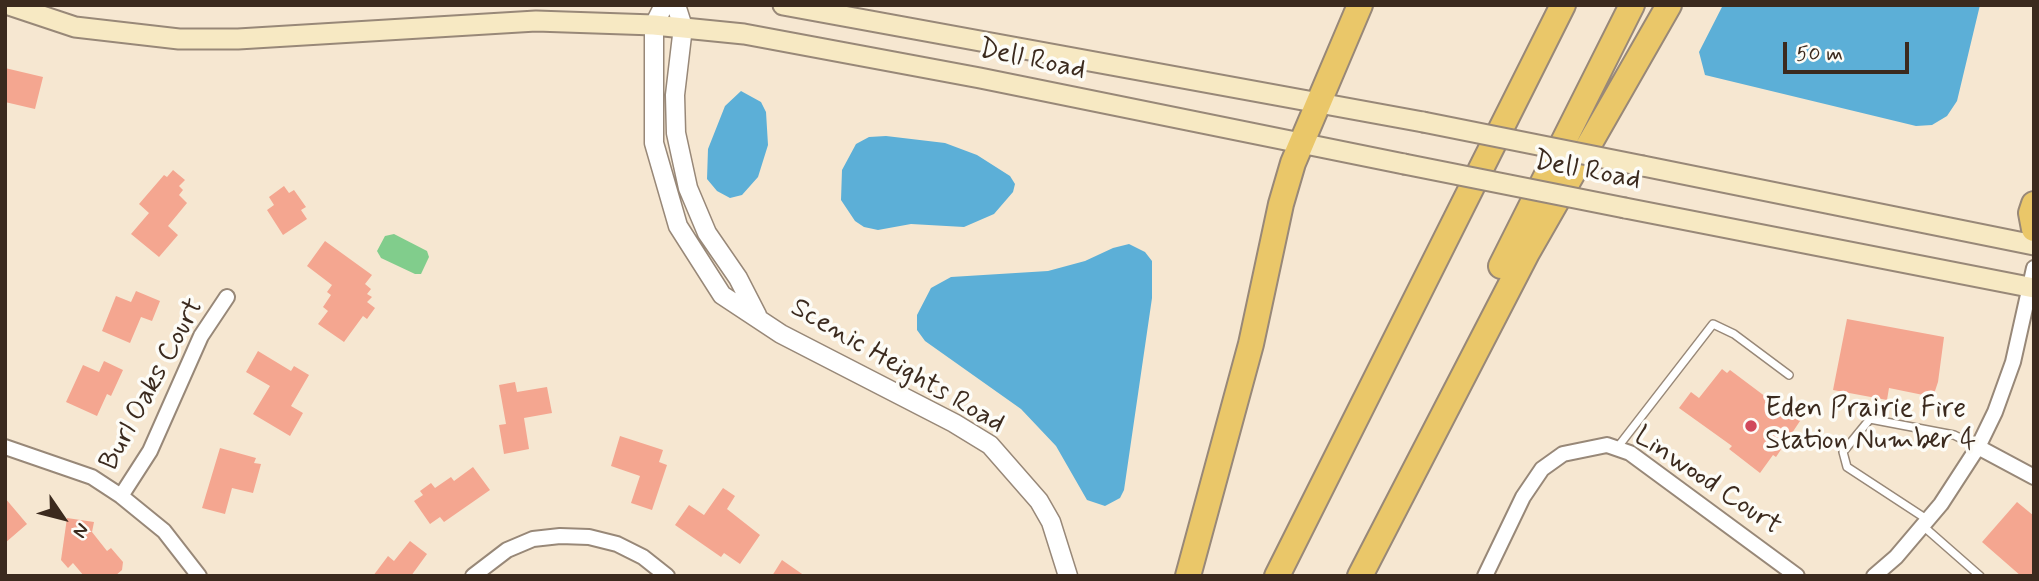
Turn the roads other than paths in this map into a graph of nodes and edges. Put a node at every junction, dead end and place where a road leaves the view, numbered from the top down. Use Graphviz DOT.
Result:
graph roads {
  1 [pos="9,5"];
  2 [pos="664,5"];
  3 [pos="676,5"];
  4 [pos="783,5"];
  5 [pos="1360,5"];
  6 [pos="1563,5"];
  7 [pos="1632,5"];
  8 [pos="1669,5"];
  9 [pos="653,25"];
  10 [pos="683,27"];
  11 [pos="1319,104"];
  12 [pos="1299,144"];
  13 [pos="2034,204"];
  14 [pos="2034,229"];
  15 [pos="2034,245"];
  16 [pos="2033,281"];
  17 [pos="228,297"];
  18 [pos="757,316"];
  19 [pos="1789,375"];
  20 [pos="5,447"];
  21 [pos="1978,447"];
  22 [pos="1617,449"];
  23 [pos="2034,477"];
  24 [pos="121,496"];
  25 [pos="1925,523"];
  26 [pos="199,576"];
  27 [pos="473,576"];
  28 [pos="667,576"];
  29 [pos="1068,576"];
  30 [pos="1188,576"];
  31 [pos="1277,576"];
  32 [pos="1344,576"];
  33 [pos="1360,576"];
  34 [pos="1485,576"];
  35 [pos="1797,576"];
  36 [pos="1874,576"];
  37 [pos="1980,576"];
  1 -- 9 [label="main road, Dell Road"];
  2 -- 9 [label="street, Scenic Heights Road"];
  3 -- 10 [label="street, Scenic Heights Road"];
  4 -- 11 [label="main road, Dell Road"];
  5 -- 11 [label="highway"];
  6 -- 31 [label="highway"];
  7 -- 32 [label="highway"];
  8 -- 33 [label="highway"];
  9 -- 10 [label="main road, Dell Road"];
  9 -- 18 [label="street, Scenic Heights Road"];
  10 -- 12 [label="main road, Dell Road"];
  10 -- 18 [label="street, Scenic Heights Road"];
  11 -- 12 [label="highway"];
  11 -- 15 [label="main road, Dell Road, bridge"];
  12 -- 16 [label="main road, Dell Road, bridge"];
  12 -- 30 [label="highway"];
  13 -- 14 [label="highway"];
  16 -- 21 [label="street"];
  17 -- 24 [label="street, Burl Oaks Court"];
  18 -- 29 [label="street, Scenic Heights Road"];
  19 -- 22 [label="lane"];
  20 -- 24 [label="street"];
  21 -- 23 [label="street"];
  21 -- 25 [label="street"];
  21 -- 25 [label="lane"];
  22 -- 34 [label="street, Linwood Court"];
  22 -- 35 [label="street, Linwood Court"];
  24 -- 26 [label="street"];
  25 -- 36 [label="street"];
  25 -- 37 [label="lane"];
  27 -- 28 [label="street"];
}
